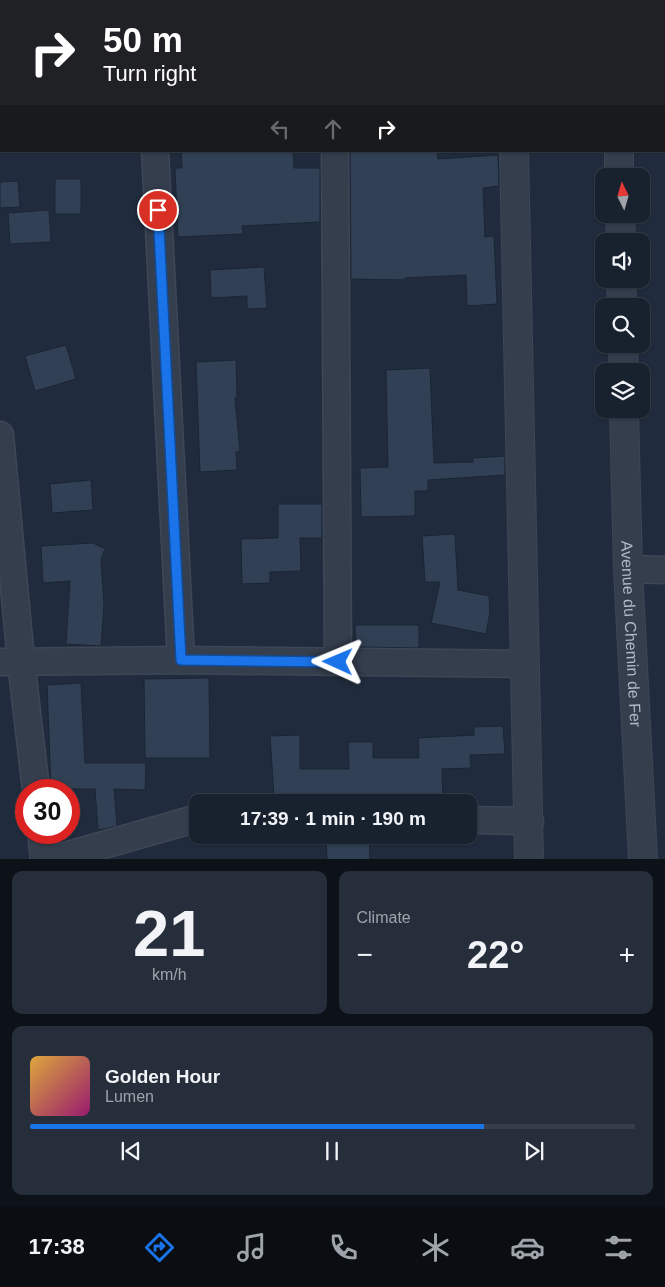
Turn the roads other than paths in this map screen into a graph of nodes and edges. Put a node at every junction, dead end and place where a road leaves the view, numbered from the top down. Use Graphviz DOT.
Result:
graph roads {
  1 [pos="155,152"];
  2 [pos="335,152"];
  3 [pos="514,152"];
  4 [pos="618,152"];
  5 [pos="619,168"];
  6 [pos="624,418"];
  7 [pos="0,435"];
  8 [pos="628,569"];
  9 [pos="665,570"];
  10 [pos="181,660"];
  11 [pos="10,662"];
  12 [pos="338,662"];
  13 [pos="524,664"];
  14 [pos="34,779"];
  15 [pos="477,820"];
  16 [pos="189,821"];
  17 [pos="530,821"];
  18 [pos="42,844"];
  19 [pos="44,859"];
  20 [pos="54,859"];
  21 [pos="529,859"];
  22 [pos="644,859"];
  1 -- 10 [label="street"];
  2 -- 12 [label="street"];
  3 -- 13 [label="street"];
  4 -- 5 [label="street"];
  6 -- 8 [label="street, Avenue du Chemin de Fer"];
  7 -- 11 [label="street"];
  8 -- 9 [label="street"];
  8 -- 22 [label="street, Avenue du Chemin de Fer"];
  10 -- 11 [label="street"];
  10 -- 12 [label="street"];
  11 -- 14 [label="street"];
  12 -- 13 [label="street"];
  13 -- 17 [label="street"];
  15 -- 17 [label="street"];
  16 -- 20 [label="street"];
  17 -- 21 [label="street"];
  18 -- 19 [label="street"];
}
